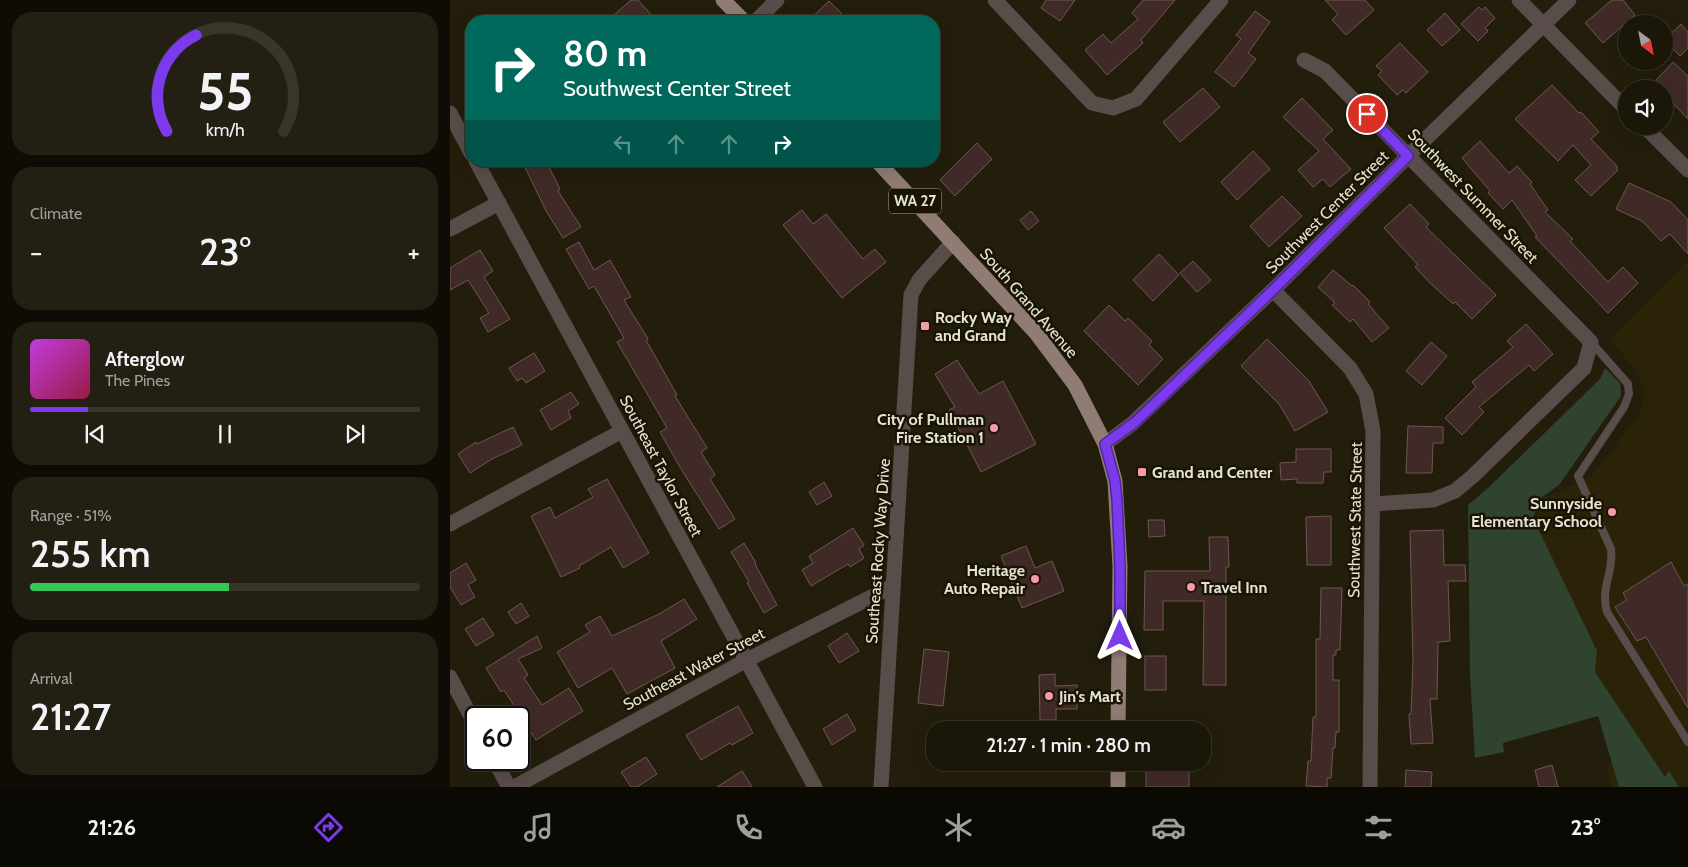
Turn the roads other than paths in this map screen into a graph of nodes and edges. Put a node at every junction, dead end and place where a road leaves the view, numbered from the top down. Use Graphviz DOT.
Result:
graph roads {
  1 [pos="723,0"];
  2 [pos="777,0"];
  3 [pos="995,0"];
  4 [pos="1220,0"];
  5 [pos="1519,0"];
  6 [pos="1569,0"];
  7 [pos="738,15"];
  8 [pos="762,15"];
  9 [pos="1543,26"];
  10 [pos="1304,60"];
  11 [pos="1618,100"];
  12 [pos="450,113"];
  13 [pos="1653,135"];
  14 [pos="465,142"];
  15 [pos="1408,156"];
  16 [pos="479,167"];
  17 [pos="883,167"];
  18 [pos="1688,170"];
  19 [pos="498,203"];
  20 [pos="450,229"];
  21 [pos="953,242"];
  22 [pos="1273,290"];
  23 [pos="1591,342"];
  24 [pos="622,431"];
  25 [pos="1105,444"];
  26 [pos="1372,504"];
  27 [pos="450,524"];
  28 [pos="893,586"];
  29 [pos="745,661"];
  30 [pos="450,677"];
  31 [pos="465,706"];
  32 [pos="1118,721"];
  33 [pos="1688,742"];
  34 [pos="500,771"];
  35 [pos="1118,771"];
  36 [pos="509,787"];
  37 [pos="514,787"];
  38 [pos="815,787"];
  39 [pos="881,787"];
  40 [pos="1118,787"];
  41 [pos="1370,787"];
  1 -- 7 [label="main road"];
  2 -- 8 [label="street"];
  3 -- 4 [label="street"];
  5 -- 9 [label="street"];
  6 -- 9 [label="street, Southwest Center Street"];
  9 -- 11 [label="street"];
  9 -- 15 [label="street, Southwest Center Street"];
  10 -- 15 [label="street, Southwest Summer Street"];
  12 -- 14 [label="street"];
  13 -- 18 [label="street"];
  15 -- 22 [label="street, Southwest Center Street"];
  15 -- 23 [label="street, Southwest Summer Street"];
  16 -- 19 [label="street, Southeast Taylor Street"];
  17 -- 21 [label="main road, South Grand Avenue / WA 27"];
  19 -- 20 [label="street"];
  19 -- 24 [label="street, Southeast Taylor Street"];
  21 -- 25 [label="main road, South Grand Avenue / WA 27"];
  21 -- 28 [label="street, Southeast Rocky Way Drive"];
  22 -- 25 [label="street, Southwest Center Street"];
  22 -- 26 [label="street, Southwest State Street"];
  23 -- 26 [label="street"];
  23 -- 33 [label="lane"];
  24 -- 27 [label="street"];
  24 -- 29 [label="street, Southeast Taylor Street"];
  25 -- 32 [label="main road, South Grand Avenue / WA 27"];
  26 -- 41 [label="street, Southwest State Street"];
  28 -- 29 [label="street, Southeast Water Street"];
  28 -- 39 [label="street, Southeast Rocky Way Drive"];
  29 -- 37 [label="street, Southeast Water Street"];
  29 -- 38 [label="street, Southeast Taylor Street"];
  30 -- 31 [label="street"];
  34 -- 36 [label="street"];
  35 -- 40 [label="main road"];
}
